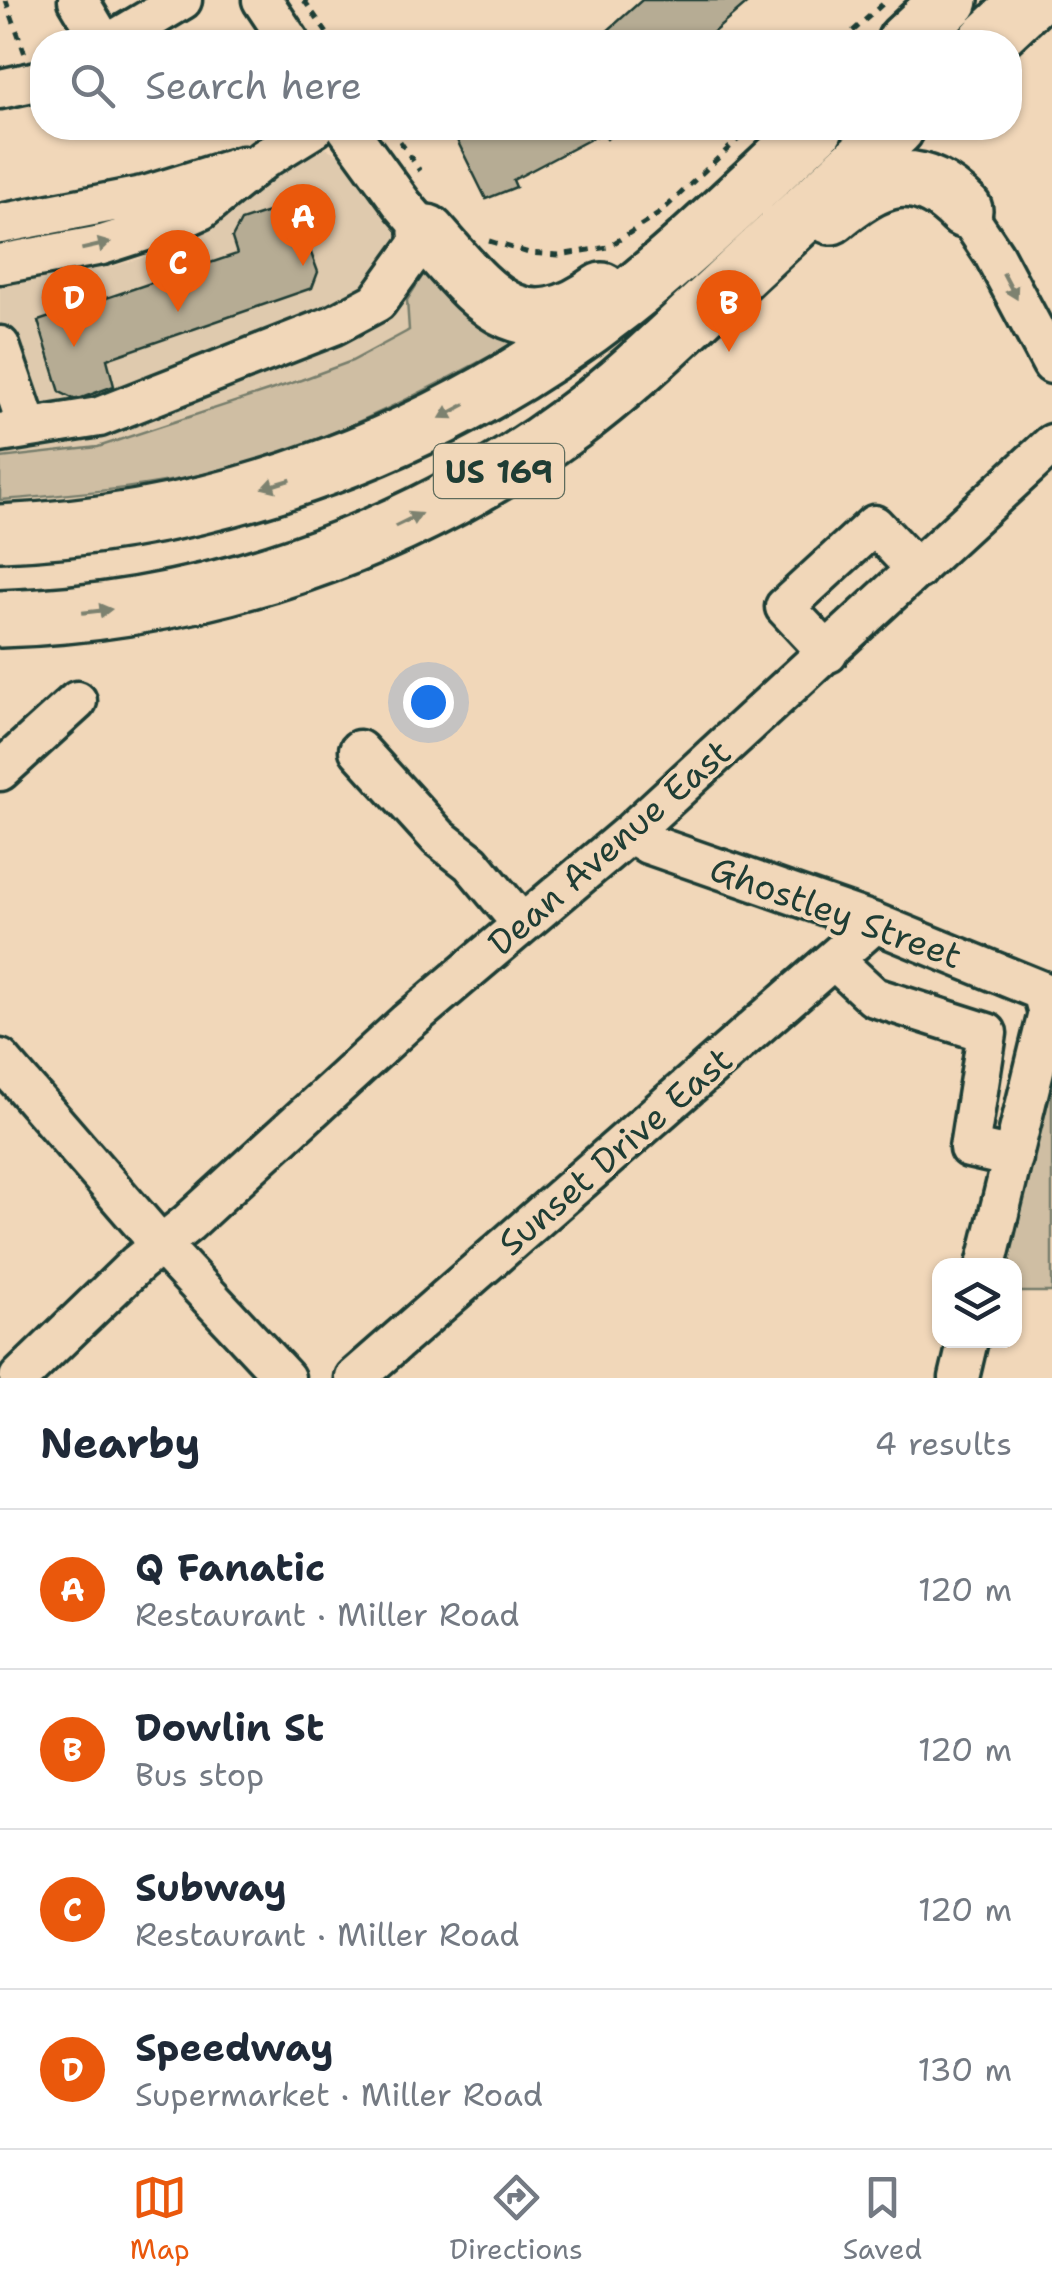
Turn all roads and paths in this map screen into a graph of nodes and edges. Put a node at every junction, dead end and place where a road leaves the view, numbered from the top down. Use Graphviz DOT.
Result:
graph roads {
  1 [pos="6,0"];
  2 [pos="78,0"];
  3 [pos="182,0"];
  4 [pos="262,0"];
  5 [pos="304,0"];
  6 [pos="950,0"];
  7 [pos="1030,0"];
  8 [pos="888,12"];
  9 [pos="95,30"];
  10 [pos="131,30"];
  11 [pos="282,30"];
  12 [pos="325,30"];
  13 [pos="860,30"];
  14 [pos="999,30"];
  15 [pos="25,84"];
  16 [pos="295,140"];
  17 [pos="355,140"];
  18 [pos="399,140"];
  19 [pos="737,140"];
  20 [pos="789,140"];
  21 [pos="801,140"];
  22 [pos="883,140"];
  23 [pos="264,159"];
  24 [pos="422,174"];
  25 [pos="964,210"];
  26 [pos="0,224"];
  27 [pos="427,232"];
  28 [pos="486,240"];
  29 [pos="0,264"];
  30 [pos="0,346"];
  31 [pos="1052,364"];
  32 [pos="620,385"];
  33 [pos="14,431"];
  34 [pos="1052,444"];
  35 [pos="0,533"];
  36 [pos="916,570"];
  37 [pos="0,619"];
  38 [pos="828,652"];
  39 [pos="76,701"];
  40 [pos="359,750"];
  41 [pos="0,771"];
  42 [pos="630,833"];
  43 [pos="522,924"];
  44 [pos="874,924"];
  45 [pos="834,960"];
  46 [pos="0,1059"];
  47 [pos="1013,1158"];
  48 [pos="160,1244"];
  49 [pos="988,1258"];
  50 [pos="966,1348"];
  51 [pos="19,1378"];
  52 [pos="285,1378"];
  53 [pos="355,1378"];
  54 [pos="959,1378"];
  1 -- 15 [label="path"];
  2 -- 9 [label="street"];
  3 -- 10 [label="street"];
  4 -- 11 [label="street"];
  5 -- 12 [label="path"];
  6 -- 8 [label="highway"];
  7 -- 14 [label="highway"];
  8 -- 13 [label="path"];
  16 -- 23 [label="street"];
  17 -- 27 [label="street"];
  18 -- 24 [label="path"];
  19 -- 28 [label="path"];
  20 -- 27 [label="highway"];
  21 -- 35 [label="highway, US 169, one-way"];
  22 -- 32 [label="highway, US 169"];
  23 -- 26 [label="street"];
  29 -- 23 [label="street, one-way"];
  25 -- 31 [label="street, one-way"];
  25 -- 32 [label="highway"];
  27 -- 33 [label="street"];
  30 -- 33 [label="street"];
  37 -- 32 [label="highway, US 169, one-way"];
  34 -- 36 [label="street, Dean Avenue East"];
  36 -- 38 [label="street, Dean Avenue East"];
  36 -- 38 [label="street"];
  38 -- 42 [label="street, Dean Avenue East"];
  39 -- 41 [label="street"];
  40 -- 43 [label="street"];
  42 -- 43 [label="street, Dean Avenue East"];
  42 -- 44 [label="street, Ghostley Street"];
  43 -- 48 [label="street, Dean Avenue East"];
  44 -- 45 [label="street, Sunset Drive East"];
  44 -- 47 [label="street, Ghostley Street"];
  45 -- 47 [label="street"];
  45 -- 53 [label="street, Sunset Drive East"];
  46 -- 48 [label="street"];
  47 -- 49 [label="street"];
  48 -- 51 [label="street, Dean Avenue East"];
  48 -- 52 [label="street"];
  50 -- 54 [label="street"];
}
